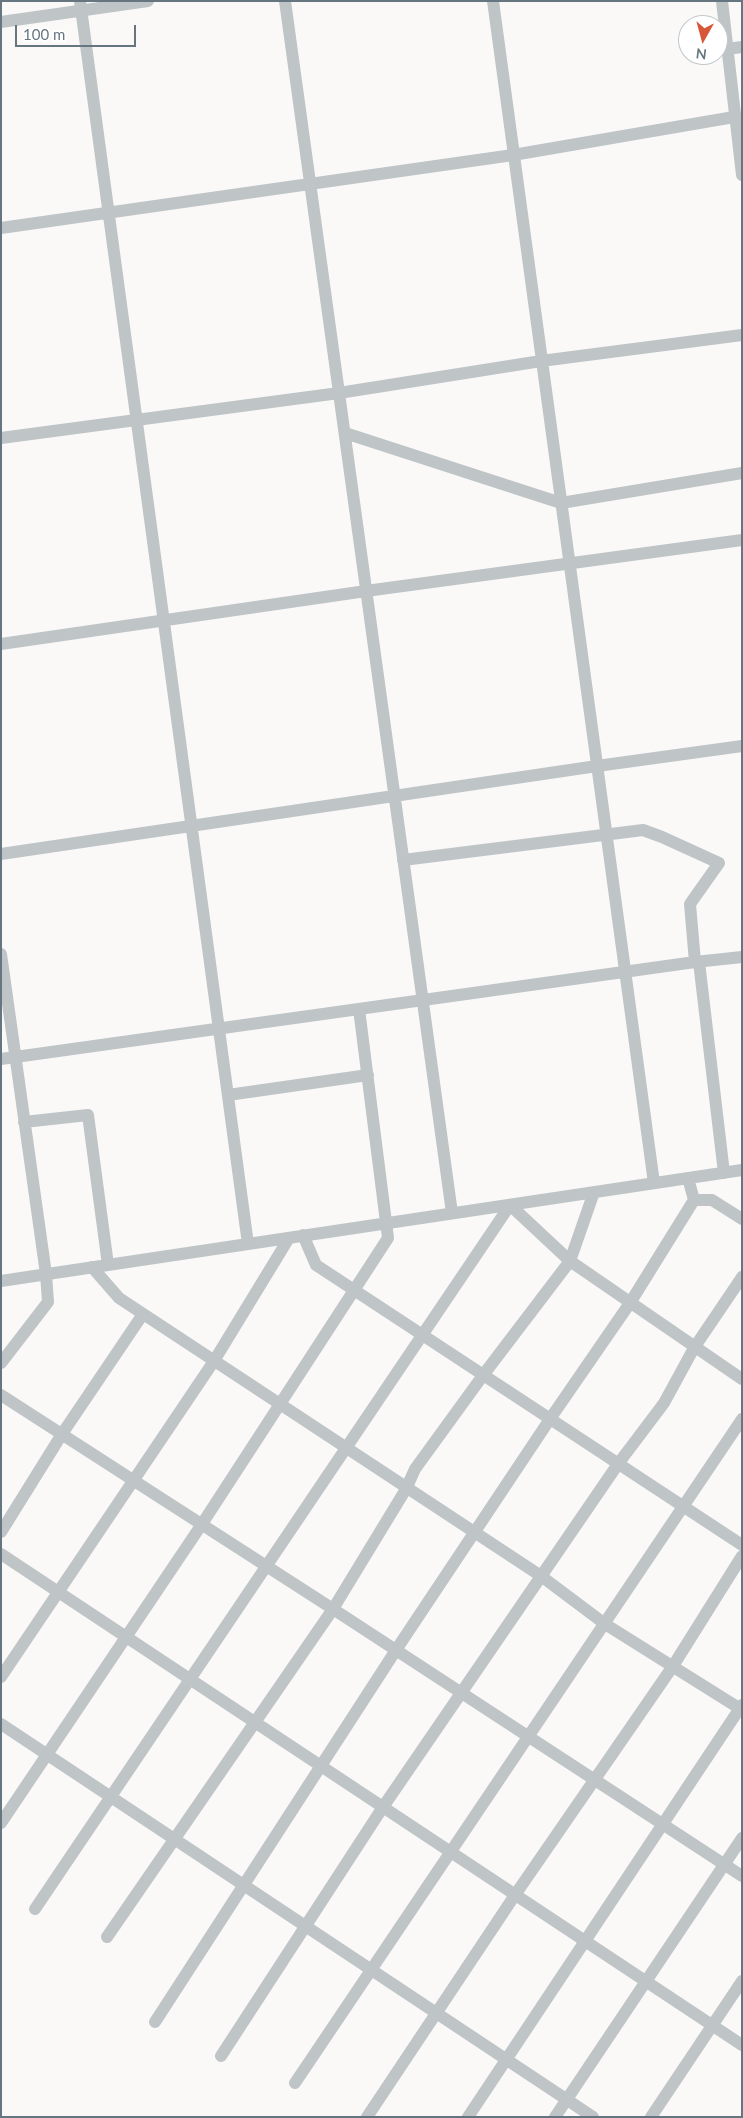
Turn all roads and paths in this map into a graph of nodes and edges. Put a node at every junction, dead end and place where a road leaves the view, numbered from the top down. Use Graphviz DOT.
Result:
graph roads {
  1 [pos="148,1"];
  2 [pos="285,1"];
  3 [pos="493,1"];
  4 [pos="722,1"];
  5 [pos="80,6"];
  6 [pos="723,15"];
  7 [pos="1,22"];
  8 [pos="742,47"];
  9 [pos="728,49"];
  10 [pos="728,59"];
  11 [pos="734,117"];
  12 [pos="513,155"];
  13 [pos="742,175"];
  14 [pos="310,184"];
  15 [pos="108,213"];
  16 [pos="1,228"];
  17 [pos="742,335"];
  18 [pos="541,361"];
  19 [pos="339,393"];
  20 [pos="136,419"];
  21 [pos="345,433"];
  22 [pos="1,438"];
  23 [pos="742,473"];
  24 [pos="560,503"];
  25 [pos="742,540"];
  26 [pos="570,563"];
  27 [pos="366,591"];
  28 [pos="164,621"];
  29 [pos="1,644"];
  30 [pos="742,746"];
  31 [pos="597,766"];
  32 [pos="394,796"];
  33 [pos="191,826"];
  34 [pos="606,834"];
  35 [pos="1,854"];
  36 [pos="403,860"];
  37 [pos="1,954"];
  38 [pos="742,957"];
  39 [pos="697,962"];
  40 [pos="625,971"];
  41 [pos="422,1000"];
  42 [pos="359,1009"];
  43 [pos="219,1028"];
  44 [pos="16,1057"];
  45 [pos="1,1059"];
  46 [pos="368,1075"];
  47 [pos="228,1095"];
  48 [pos="24,1122"];
  49 [pos="742,1170"];
  50 [pos="724,1172"];
  51 [pos="688,1178"];
  52 [pos="654,1183"];
  53 [pos="594,1192"];
  54 [pos="694,1200"];
  55 [pos="510,1204"];
  56 [pos="452,1213"];
  57 [pos="742,1219"];
  58 [pos="387,1223"];
  59 [pos="303,1236"];
  60 [pos="289,1238"];
  61 [pos="248,1244"];
  62 [pos="570,1261"];
  63 [pos="108,1265"];
  64 [pos="92,1267"];
  65 [pos="46,1274"];
  66 [pos="742,1277"];
  67 [pos="1,1280"];
  68 [pos="355,1291"];
  69 [pos="630,1303"];
  70 [pos="143,1314"];
  71 [pos="422,1334"];
  72 [pos="694,1348"];
  73 [pos="214,1361"];
  74 [pos="1,1363"];
  75 [pos="484,1374"];
  76 [pos="742,1379"];
  77 [pos="1,1395"];
  78 [pos="280,1405"];
  79 [pos="550,1419"];
  80 [pos="742,1419"];
  81 [pos="62,1434"];
  82 [pos="346,1448"];
  83 [pos="618,1464"];
  84 [pos="133,1480"];
  85 [pos="406,1489"];
  86 [pos="683,1506"];
  87 [pos="202,1524"];
  88 [pos="1,1532"];
  89 [pos="474,1533"];
  90 [pos="742,1545"];
  91 [pos="1,1554"];
  92 [pos="742,1556"];
  93 [pos="266,1566"];
  94 [pos="541,1576"];
  95 [pos="57,1591"];
  96 [pos="333,1608"];
  97 [pos="605,1624"];
  98 [pos="125,1637"];
  99 [pos="396,1650"];
  100 [pos="673,1666"];
  101 [pos="1,1677"];
  102 [pos="190,1679"];
  103 [pos="462,1694"];
  104 [pos="741,1708"];
  105 [pos="256,1723"];
  106 [pos="1,1724"];
  107 [pos="528,1737"];
  108 [pos="46,1754"];
  109 [pos="321,1766"];
  110 [pos="595,1780"];
  111 [pos="111,1797"];
  112 [pos="383,1807"];
  113 [pos="1,1823"];
  114 [pos="663,1824"];
  115 [pos="742,1838"];
  116 [pos="175,1840"];
  117 [pos="450,1851"];
  118 [pos="724,1864"];
  119 [pos="742,1876"];
  120 [pos="243,1885"];
  121 [pos="515,1895"];
  122 [pos="35,1910"];
  123 [pos="305,1926"];
  124 [pos="107,1938"];
  125 [pos="585,1941"];
  126 [pos="371,1970"];
  127 [pos="742,1981"];
  128 [pos="646,1982"];
  129 [pos="436,2013"];
  130 [pos="155,2022"];
  131 [pos="712,2026"];
  132 [pos="742,2045"];
  133 [pos="221,2056"];
  134 [pos="506,2059"];
  135 [pos="295,2083"];
  136 [pos="567,2099"];
  137 [pos="367,2117"];
  138 [pos="468,2117"];
  139 [pos="555,2117"];
  140 [pos="593,2117"];
  141 [pos="651,2117"];
  1 -- 5 [label="street"];
  2 -- 14 [label="street"];
  3 -- 12 [label="street"];
  4 -- 6 [label="street"];
  5 -- 7 [label="street"];
  5 -- 15 [label="street"];
  8 -- 9 [label="street"];
  10 -- 11 [label="street"];
  11 -- 12 [label="street"];
  11 -- 13 [label="street"];
  12 -- 14 [label="street"];
  12 -- 18 [label="street"];
  14 -- 15 [label="street"];
  14 -- 19 [label="street"];
  15 -- 16 [label="street"];
  15 -- 20 [label="street"];
  17 -- 18 [label="street"];
  18 -- 19 [label="street"];
  18 -- 24 [label="street"];
  19 -- 20 [label="street"];
  19 -- 21 [label="street"];
  20 -- 22 [label="street"];
  20 -- 28 [label="street"];
  21 -- 24 [label="street"];
  21 -- 27 [label="street"];
  23 -- 24 [label="street"];
  24 -- 26 [label="street"];
  25 -- 26 [label="street"];
  26 -- 27 [label="street"];
  26 -- 31 [label="street"];
  27 -- 28 [label="street"];
  27 -- 32 [label="street"];
  28 -- 29 [label="street"];
  28 -- 33 [label="street"];
  30 -- 31 [label="street"];
  31 -- 32 [label="street"];
  31 -- 34 [label="street"];
  32 -- 33 [label="street"];
  32 -- 36 [label="street"];
  33 -- 35 [label="street"];
  33 -- 43 [label="street"];
  34 -- 36 [label="street"];
  34 -- 39 [label="street"];
  34 -- 40 [label="street"];
  36 -- 41 [label="street"];
  37 -- 44 [label="street"];
  38 -- 39 [label="street"];
  39 -- 40 [label="street"];
  39 -- 50 [label="street"];
  40 -- 41 [label="street"];
  40 -- 52 [label="street"];
  41 -- 42 [label="street"];
  41 -- 56 [label="street"];
  42 -- 43 [label="street"];
  42 -- 46 [label="street"];
  43 -- 44 [label="street"];
  43 -- 47 [label="street"];
  44 -- 45 [label="street"];
  44 -- 48 [label="street"];
  46 -- 47 [label="street"];
  46 -- 58 [label="street"];
  47 -- 61 [label="street"];
  48 -- 63 [label="street"];
  48 -- 65 [label="street"];
  49 -- 50 [label="street"];
  50 -- 51 [label="street"];
  51 -- 52 [label="street"];
  51 -- 54 [label="street"];
  52 -- 53 [label="street"];
  53 -- 55 [label="street"];
  53 -- 62 [label="street"];
  54 -- 57 [label="street"];
  54 -- 69 [label="street"];
  55 -- 56 [label="street"];
  55 -- 62 [label="street"];
  55 -- 71 [label="street"];
  56 -- 58 [label="street"];
  58 -- 59 [label="street"];
  58 -- 68 [label="street"];
  59 -- 60 [label="street"];
  59 -- 68 [label="street"];
  60 -- 61 [label="street"];
  60 -- 73 [label="street"];
  61 -- 63 [label="street"];
  62 -- 69 [label="street"];
  62 -- 75 [label="street"];
  63 -- 64 [label="street"];
  64 -- 65 [label="street"];
  64 -- 70 [label="street"];
  65 -- 67 [label="street"];
  65 -- 74 [label="street"];
  66 -- 72 [label="street"];
  68 -- 71 [label="street"];
  68 -- 78 [label="street"];
  69 -- 72 [label="street"];
  69 -- 79 [label="street"];
  70 -- 73 [label="street"];
  70 -- 81 [label="street"];
  71 -- 75 [label="street"];
  71 -- 82 [label="street"];
  72 -- 76 [label="street"];
  72 -- 83 [label="street"];
  73 -- 78 [label="street"];
  73 -- 84 [label="street"];
  75 -- 79 [label="street"];
  75 -- 85 [label="street"];
  77 -- 81 [label="street"];
  78 -- 82 [label="street"];
  78 -- 87 [label="street"];
  79 -- 83 [label="street"];
  79 -- 89 [label="street"];
  80 -- 86 [label="street"];
  81 -- 84 [label="street"];
  81 -- 88 [label="street"];
  82 -- 85 [label="street"];
  82 -- 93 [label="street"];
  83 -- 86 [label="street"];
  83 -- 94 [label="street"];
  84 -- 87 [label="street"];
  84 -- 95 [label="street"];
  85 -- 89 [label="street"];
  85 -- 96 [label="street"];
  86 -- 90 [label="street"];
  86 -- 97 [label="street"];
  87 -- 93 [label="street"];
  87 -- 98 [label="street"];
  89 -- 94 [label="street"];
  89 -- 99 [label="street"];
  91 -- 95 [label="street"];
  92 -- 100 [label="street"];
  93 -- 96 [label="street"];
  93 -- 102 [label="street"];
  94 -- 97 [label="street"];
  94 -- 103 [label="street"];
  95 -- 98 [label="street"];
  95 -- 101 [label="street"];
  96 -- 99 [label="street"];
  96 -- 105 [label="street"];
  97 -- 100 [label="street"];
  97 -- 107 [label="street"];
  98 -- 102 [label="street"];
  98 -- 108 [label="street"];
  99 -- 103 [label="street"];
  99 -- 109 [label="street"];
  100 -- 104 [label="street"];
  100 -- 110 [label="street"];
  102 -- 105 [label="street"];
  102 -- 111 [label="street"];
  103 -- 107 [label="street"];
  103 -- 112 [label="street"];
  104 -- 114 [label="street"];
  105 -- 109 [label="street"];
  105 -- 116 [label="street"];
  106 -- 108 [label="street"];
  107 -- 110 [label="street"];
  107 -- 117 [label="street"];
  108 -- 111 [label="street"];
  108 -- 113 [label="street"];
  109 -- 112 [label="street"];
  109 -- 120 [label="street"];
  110 -- 114 [label="street"];
  110 -- 121 [label="street"];
  111 -- 116 [label="street"];
  111 -- 122 [label="street"];
  112 -- 117 [label="street"];
  112 -- 123 [label="street"];
  114 -- 118 [label="street"];
  114 -- 125 [label="street"];
  115 -- 118 [label="street"];
  116 -- 120 [label="street"];
  116 -- 124 [label="street"];
  117 -- 121 [label="street"];
  117 -- 126 [label="street"];
  118 -- 119 [label="street"];
  118 -- 128 [label="street"];
  120 -- 123 [label="street"];
  120 -- 130 [label="street"];
  121 -- 125 [label="street"];
  121 -- 129 [label="street"];
  123 -- 126 [label="street"];
  123 -- 133 [label="street"];
  125 -- 128 [label="street"];
  125 -- 134 [label="street"];
  126 -- 129 [label="street"];
  126 -- 135 [label="street"];
  127 -- 131 [label="street"];
  128 -- 131 [label="street"];
  128 -- 136 [label="street"];
  129 -- 134 [label="street"];
  129 -- 137 [label="street"];
  131 -- 132 [label="street"];
  131 -- 141 [label="street"];
  134 -- 136 [label="street"];
  134 -- 138 [label="street"];
  136 -- 139 [label="street"];
  136 -- 140 [label="street"];
}
